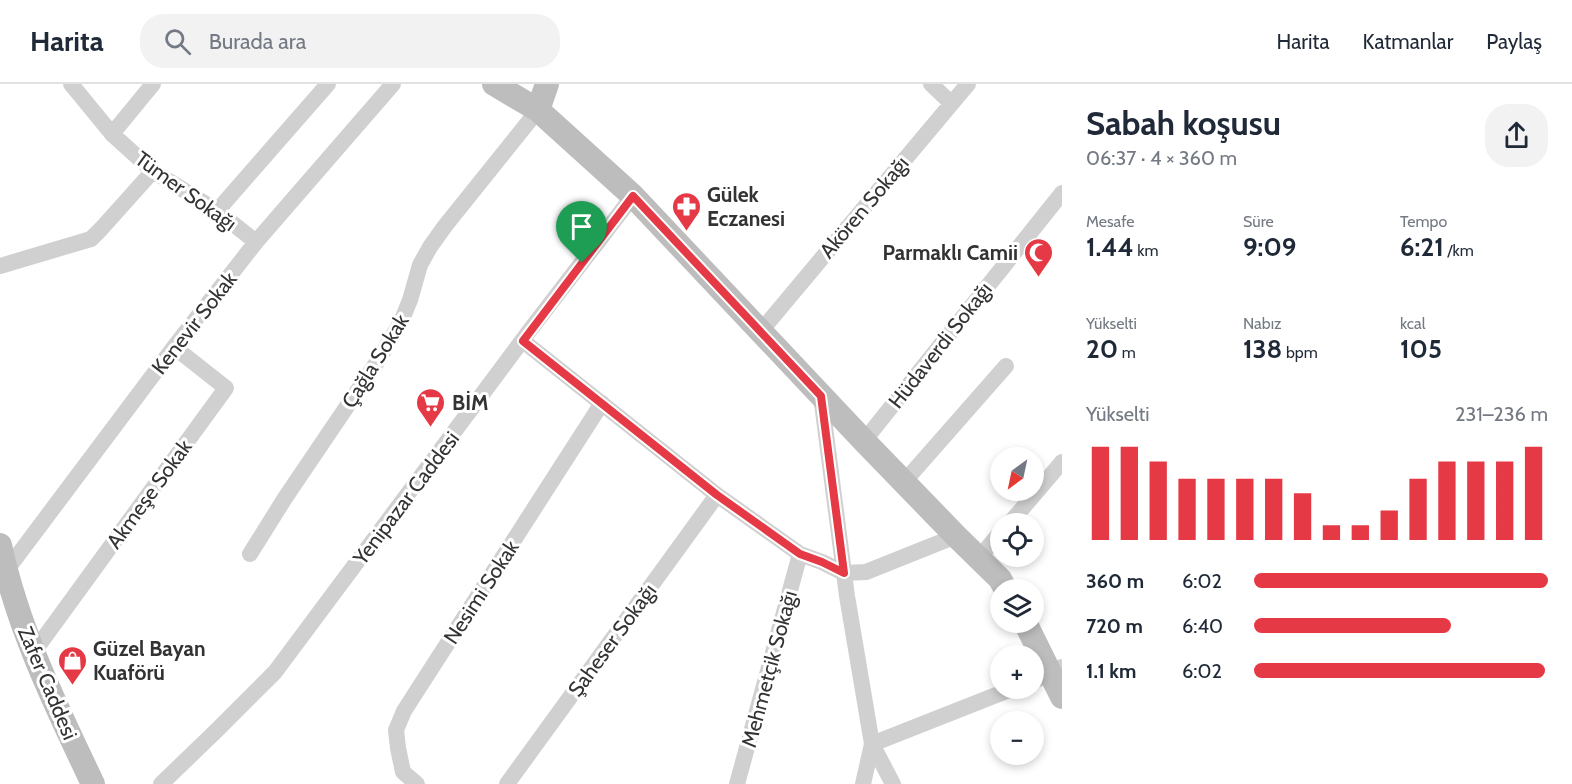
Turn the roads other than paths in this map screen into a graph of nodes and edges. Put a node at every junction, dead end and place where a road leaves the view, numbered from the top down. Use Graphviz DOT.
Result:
graph roads {
  1 [pos="71,84"];
  2 [pos="153,84"];
  3 [pos="328,84"];
  4 [pos="393,84"];
  5 [pos="494,84"];
  6 [pos="547,84"];
  7 [pos="931,84"];
  8 [pos="968,84"];
  9 [pos="951,103"];
  10 [pos="538,110"];
  11 [pos="112,134"];
  12 [pos="153,171"];
  13 [pos="1062,193"];
  14 [pos="633,196"];
  15 [pos="217,212"];
  16 [pos="256,242"];
  17 [pos="0,266"];
  18 [pos="760,332"];
  19 [pos="523,341"];
  20 [pos="174,348"];
  21 [pos="1006,366"];
  22 [pos="821,396"];
  23 [pos="602,404"];
  24 [pos="864,441"];
  25 [pos="1062,462"];
  26 [pos="904,482"];
  27 [pos="717,495"];
  28 [pos="1018,513"];
  29 [pos="956,536"];
  30 [pos="0,545"];
  31 [pos="990,545"];
  32 [pos="250,554"];
  33 [pos="800,554"];
  34 [pos="979,558"];
  35 [pos="3,572"];
  36 [pos="844,573"];
  37 [pos="1000,579"];
  38 [pos="1030,633"];
  39 [pos="33,653"];
  40 [pos="1049,674"];
  41 [pos="990,697"];
  42 [pos="1062,697"];
  43 [pos="872,744"];
  44 [pos="93,784"];
  45 [pos="161,784"];
  46 [pos="417,784"];
  47 [pos="507,784"];
  48 [pos="738,784"];
  49 [pos="863,784"];
  50 [pos="893,784"];
  1 -- 11 [label="street, Tümer Sokağı"];
  2 -- 11 [label="street"];
  3 -- 15 [label="street"];
  4 -- 16 [label="street, Kenevir Sokak"];
  5 -- 10 [label="street"];
  6 -- 10 [label="street"];
  7 -- 9 [label="street"];
  8 -- 9 [label="street, Akören Sokağı"];
  9 -- 18 [label="street, Akören Sokağı"];
  10 -- 14 [label="street"];
  10 -- 32 [label="street, Çağla Sokak"];
  11 -- 12 [label="street, Tümer Sokağı"];
  12 -- 15 [label="street, Tümer Sokağı"];
  12 -- 17 [label="street"];
  13 -- 24 [label="street, Hüdaverdi Sokağı"];
  14 -- 18 [label="street"];
  14 -- 19 [label="street, Yenipazar Caddesi"];
  15 -- 16 [label="street, Tümer Sokağı"];
  16 -- 20 [label="street, Kenevir Sokak"];
  18 -- 22 [label="street"];
  19 -- 23 [label="street"];
  19 -- 45 [label="street, Yenipazar Caddesi"];
  20 -- 35 [label="street, Kenevir Sokak"];
  20 -- 39 [label="street, Akmeşe Sokak"];
  21 -- 26 [label="street"];
  22 -- 24 [label="street"];
  22 -- 36 [label="street"];
  23 -- 27 [label="street"];
  23 -- 46 [label="street, Nesimi Sokak"];
  24 -- 26 [label="street"];
  25 -- 28 [label="street"];
  26 -- 29 [label="street"];
  27 -- 33 [label="street"];
  27 -- 47 [label="street, Şaheser Sokağı"];
  29 -- 34 [label="street"];
  29 -- 36 [label="street"];
  30 -- 35 [label="street, Zafer Caddesi"];
  31 -- 34 [label="street"];
  33 -- 36 [label="street"];
  33 -- 48 [label="street, Mehmetçik Sokağı"];
  34 -- 37 [label="street"];
  35 -- 39 [label="street, Zafer Caddesi"];
  36 -- 43 [label="street"];
  38 -- 40 [label="street"];
  39 -- 44 [label="street, Zafer Caddesi"];
  40 -- 42 [label="street"];
  41 -- 43 [label="street"];
  43 -- 49 [label="street"];
  43 -- 50 [label="street"];
}
